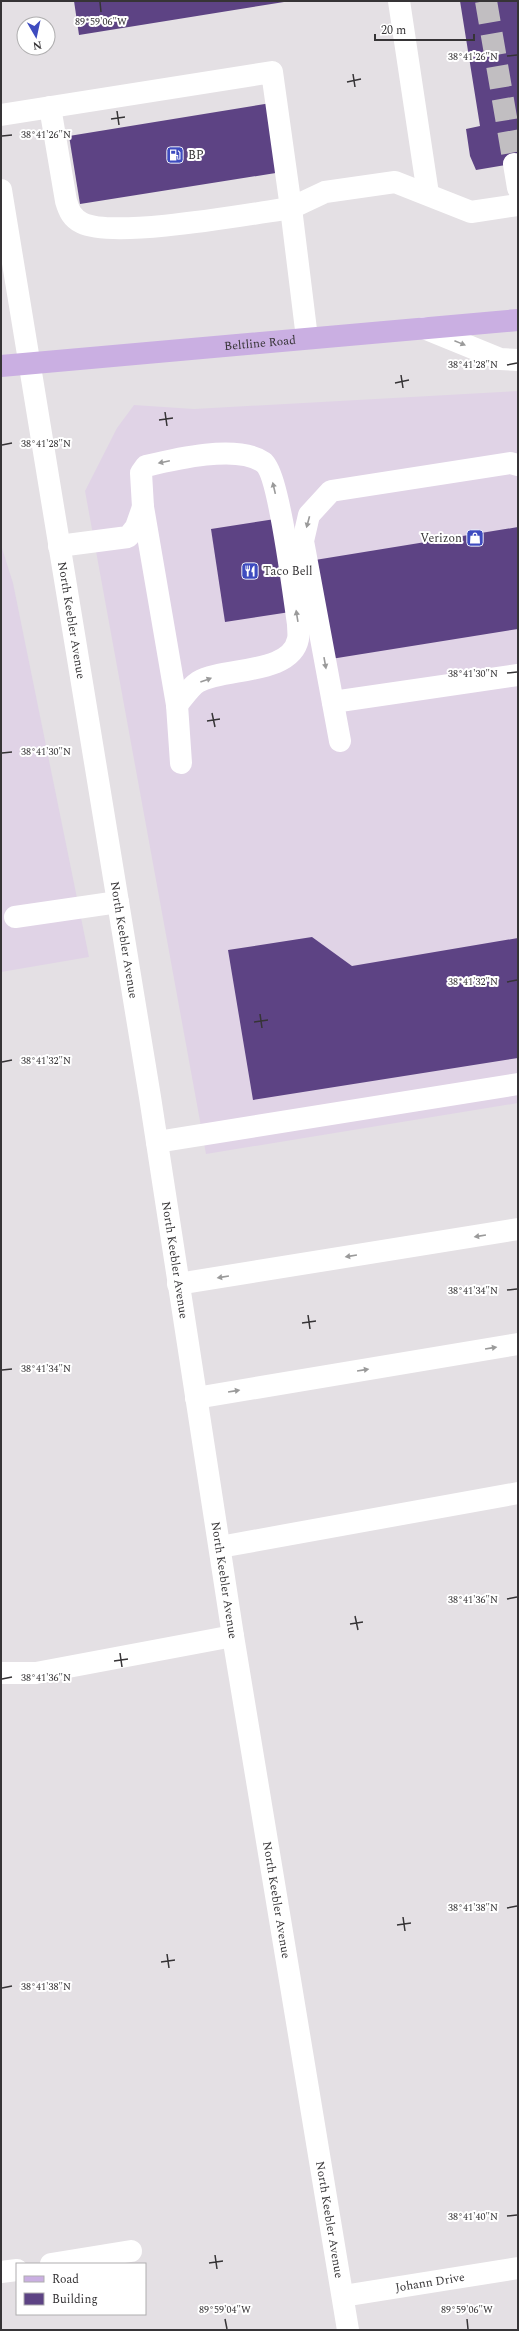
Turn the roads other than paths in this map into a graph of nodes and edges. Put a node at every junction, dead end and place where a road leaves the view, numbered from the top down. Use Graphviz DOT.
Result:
graph roads {
  1 [pos="399,1"];
  2 [pos="50,107"];
  3 [pos="1,115"];
  4 [pos="514,164"];
  5 [pos="518,188"];
  6 [pos="1,190"];
  7 [pos="428,194"];
  8 [pos="518,205"];
  9 [pos="291,208"];
  10 [pos="518,320"];
  11 [pos="424,328"];
  12 [pos="307,338"];
  13 [pos="518,360"];
  14 [pos="29,363"];
  15 [pos="1,366"];
  16 [pos="518,465"];
  17 [pos="143,507"];
  18 [pos="59,546"];
  19 [pos="518,675"];
  20 [pos="333,702"];
  21 [pos="177,705"];
  22 [pos="340,741"];
  23 [pos="181,763"];
  24 [pos="118,902"];
  25 [pos="15,917"];
  26 [pos="518,1084"];
  27 [pos="157,1142"];
  28 [pos="518,1229"];
  29 [pos="178,1284"];
  30 [pos="518,1344"];
  31 [pos="196,1398"];
  32 [pos="518,1493"];
  33 [pos="220,1547"];
  34 [pos="233,1636"];
  35 [pos="1,1673"];
  36 [pos="131,2251"];
  37 [pos="57,2263"];
  38 [pos="518,2268"];
  39 [pos="16,2270"];
  40 [pos="1,2272"];
  41 [pos="343,2296"];
  42 [pos="348,2330"];
  1 -- 7 [label="street"];
  2 -- 3 [label="street"];
  2 -- 9 [label="street"];
  2 -- 9 [label="street"];
  4 -- 5 [label="street"];
  6 -- 14 [label="street, North Keebler Avenue"];
  7 -- 8 [label="street"];
  7 -- 9 [label="street"];
  9 -- 12 [label="street"];
  10 -- 11 [label="main road, Beltline Road"];
  11 -- 12 [label="main road, Beltline Road"];
  11 -- 13 [label="street, one-way"];
  12 -- 14 [label="main road, Beltline Road"];
  14 -- 15 [label="main road, Beltline Road"];
  14 -- 18 [label="street, North Keebler Avenue"];
  16 -- 20 [label="street, one-way"];
  17 -- 18 [label="street"];
  17 -- 21 [label="street"];
  21 -- 17 [label="street, one-way"];
  18 -- 24 [label="street, North Keebler Avenue"];
  19 -- 20 [label="street"];
  20 -- 22 [label="street"];
  21 -- 23 [label="street"];
  24 -- 25 [label="street"];
  24 -- 27 [label="street, North Keebler Avenue"];
  26 -- 27 [label="street"];
  27 -- 29 [label="street, North Keebler Avenue"];
  28 -- 29 [label="street, one-way"];
  29 -- 31 [label="street, North Keebler Avenue"];
  31 -- 30 [label="street, one-way"];
  31 -- 33 [label="street, North Keebler Avenue"];
  32 -- 33 [label="street"];
  33 -- 34 [label="street, North Keebler Avenue"];
  34 -- 35 [label="street"];
  34 -- 41 [label="street, North Keebler Avenue"];
  36 -- 37 [label="street"];
  38 -- 41 [label="street, Johann Drive"];
  39 -- 40 [label="street"];
  41 -- 42 [label="street, North Keebler Avenue"];
}
